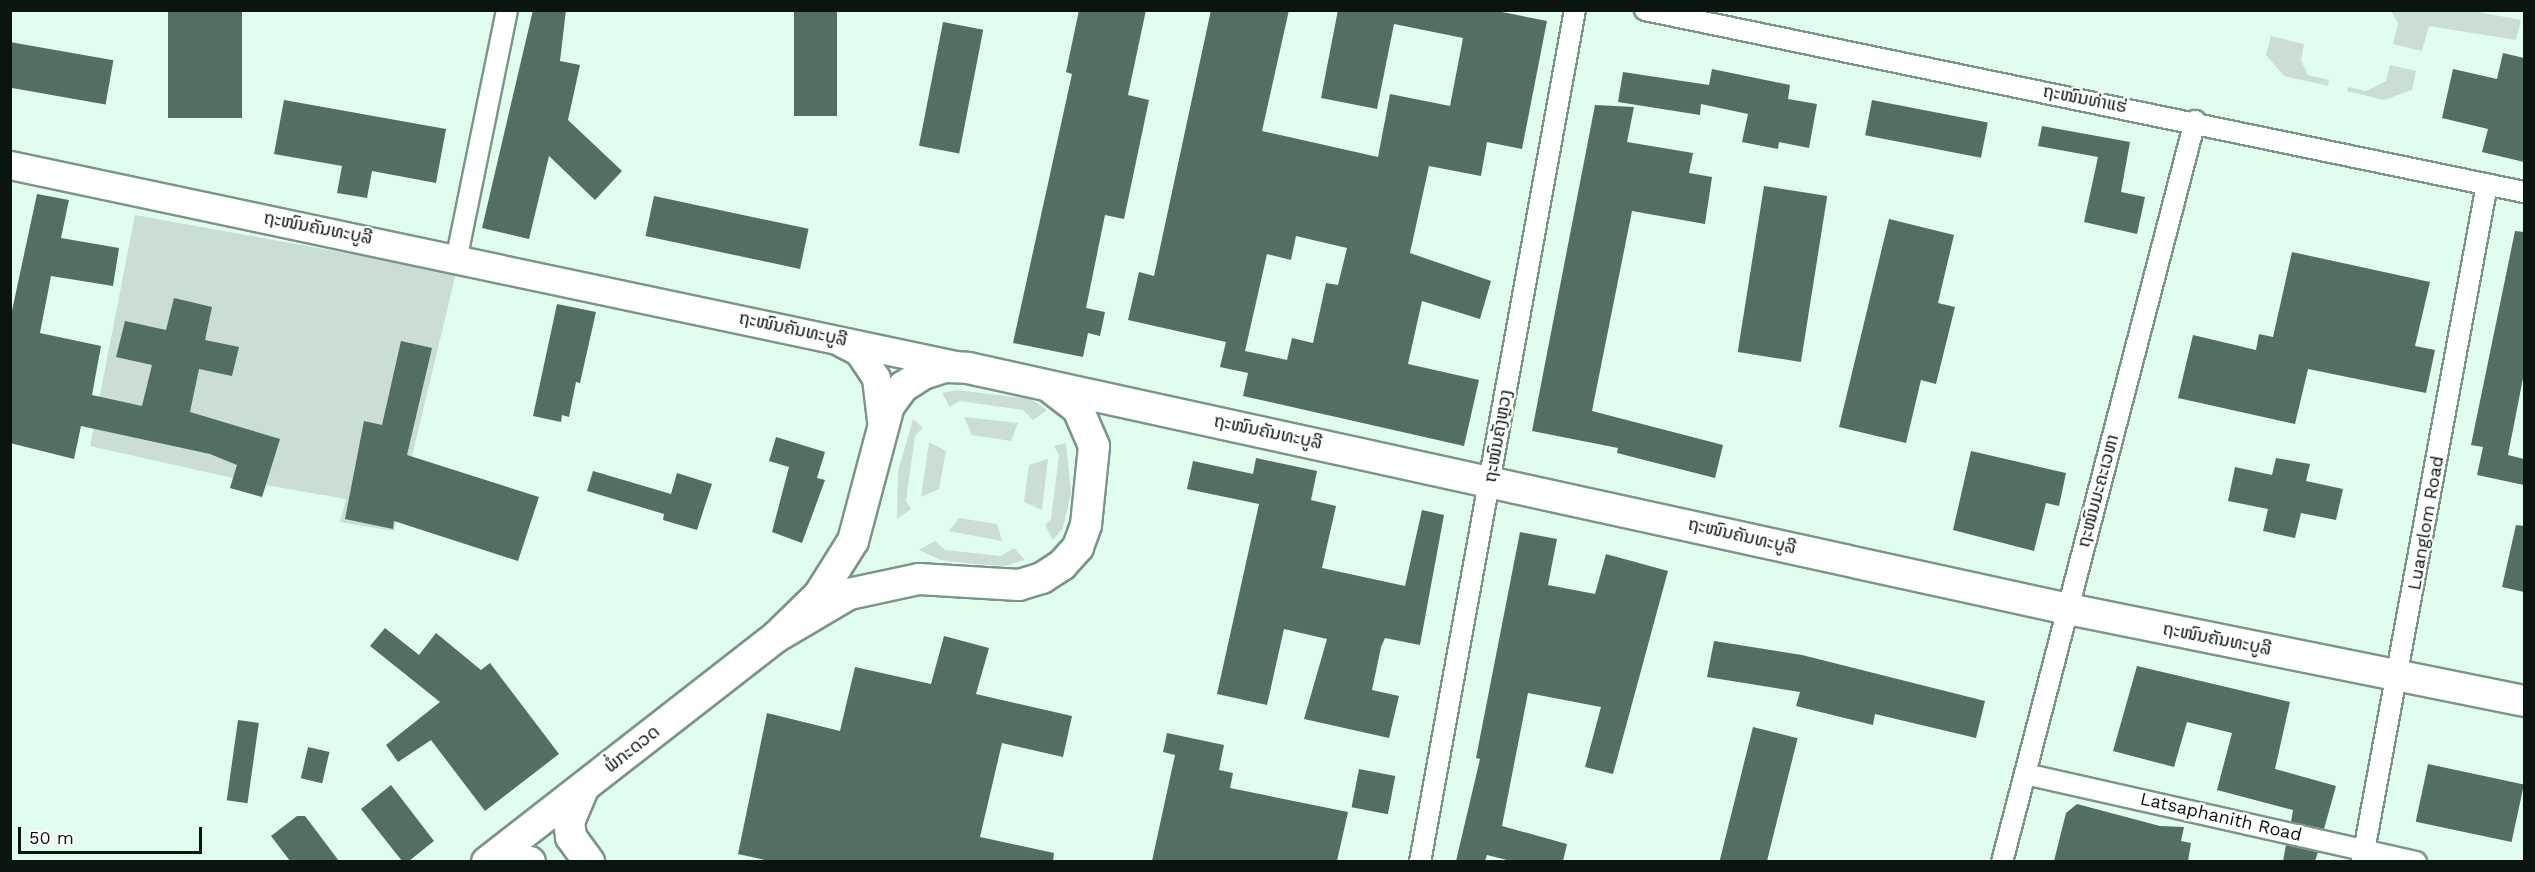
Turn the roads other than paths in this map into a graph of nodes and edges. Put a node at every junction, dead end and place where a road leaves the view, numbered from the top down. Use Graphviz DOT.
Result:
graph roads {
  1 [pos="507,10"];
  2 [pos="1575,10"];
  3 [pos="1645,10"];
  4 [pos="2194,121"];
  5 [pos="10,165"];
  6 [pos="2487,184"];
  7 [pos="2524,192"];
  8 [pos="458,256"];
  9 [pos="824,335"];
  10 [pos="968,368"];
  11 [pos="1033,382"];
  12 [pos="882,428"];
  13 [pos="1490,479"];
  14 [pos="2068,609"];
  15 [pos="776,637"];
  16 [pos="2399,676"];
  17 [pos="2524,702"];
  18 [pos="2025,774"];
  19 [pos="592,780"];
  20 [pos="2363,855"];
  21 [pos="487,861"];
  22 [pos="589,861"];
  23 [pos="1420,861"];
  24 [pos="2002,861"];
  25 [pos="2416,861"];
  1 -- 8 [label="street"];
  2 -- 13 [label="street, ຖະໜົນຄັງຫຼວງ"];
  3 -- 4 [label="street, ຖະໜົນທ່າແຮ່"];
  4 -- 6 [label="street, ຖະໜົນທ່າແຮ່"];
  4 -- 14 [label="street, ຖະໜົນມະຄະເວຫາ"];
  5 -- 8 [label="street, ຖະໜົນຄັນທະບູລີ"];
  6 -- 7 [label="street, ຖະໜົນທ່າແຮ່"];
  6 -- 16 [label="street, Luanglom Road"];
  8 -- 9 [label="street, ຖະໜົນຄັນທະບູລີ"];
  9 -- 10 [label="street, ຖະໜົນຄັນທະບູລີ"];
  9 -- 12 [label="street"];
  10 -- 11 [label="main road, ຖະໜົນຄັນທະບູລີ"];
  10 -- 12 [label="main road"];
  11 -- 13 [label="main road, ຖະໜົນຄັນທະບູລີ"];
  11 -- 15 [label="main road"];
  12 -- 15 [label="main road"];
  13 -- 14 [label="main road, ຖະໜົນຄັນທະບູລີ"];
  13 -- 23 [label="street, ຖະໜົນຄັງຫຼວງ"];
  14 -- 16 [label="main road, ຖະໜົນຄັນທະບູລີ"];
  14 -- 18 [label="street, ຖະໜົນມະຄະເວຫາ"];
  15 -- 19 [label="main road, ພໍ່ກະດວດ"];
  16 -- 17 [label="main road, ຖະໜົນຄັນທະບູລີ"];
  16 -- 20 [label="street, Luanglom Road"];
  18 -- 20 [label="street, Latsaphanith Road"];
  18 -- 24 [label="street, ຖະໜົນມະຄະເວຫາ"];
  19 -- 21 [label="main road, ພໍ່ກະດວດ"];
  19 -- 22 [label="main road"];
  20 -- 25 [label="street, Latsaphanith Road"];
}
